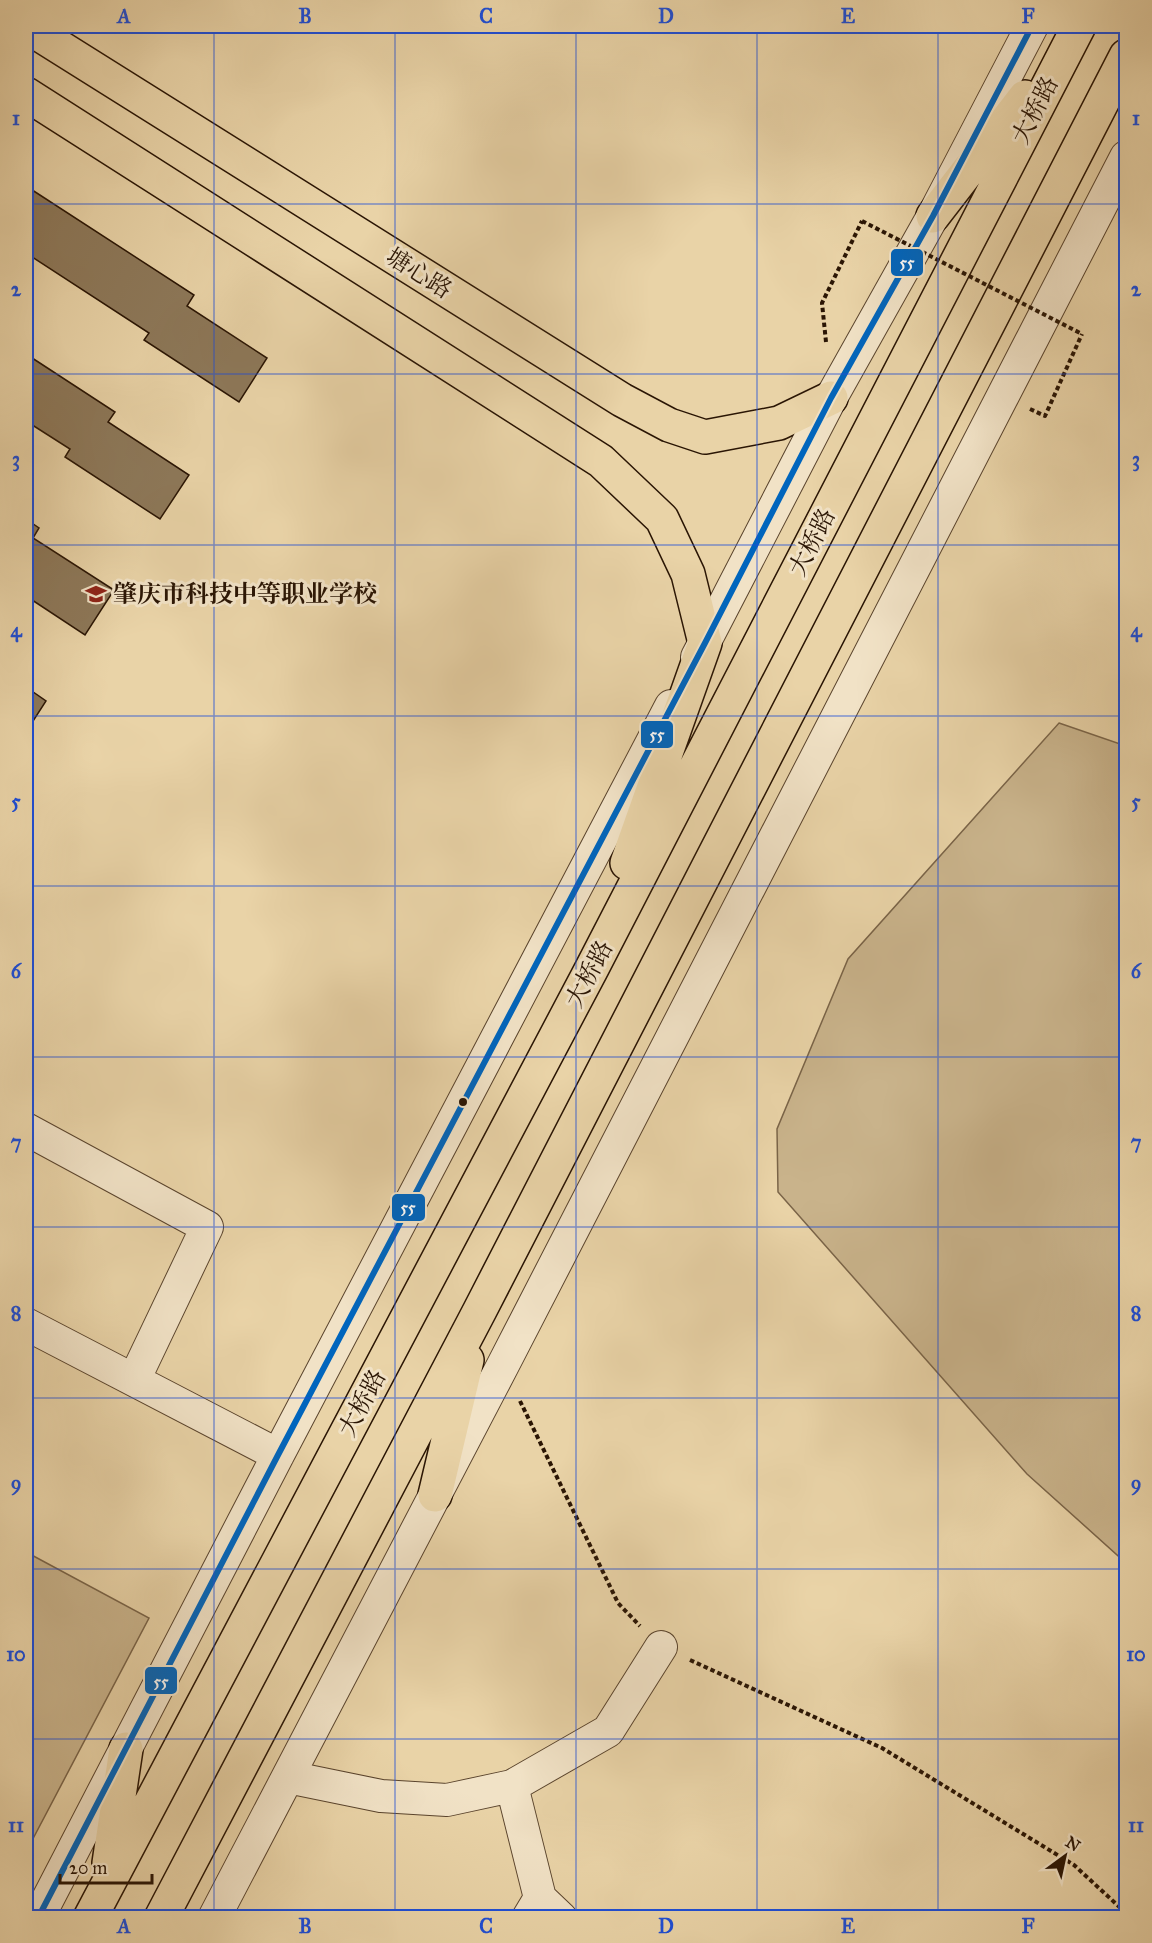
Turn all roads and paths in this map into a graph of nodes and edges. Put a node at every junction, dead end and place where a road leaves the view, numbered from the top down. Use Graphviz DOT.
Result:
graph roads {
  1 [pos="26,26"];
  2 [pos="1032,26"];
  3 [pos="1077,28"];
  4 [pos="1126,56"];
  5 [pos="26,94"];
  6 [pos="1126,157"];
  7 [pos="933,216"];
  8 [pos="822,303"];
  9 [pos="831,398"];
  10 [pos="1046,416"];
  11 [pos="705,643"];
  12 [pos="591,970"];
  13 [pos="26,1129"];
  14 [pos="478,1312"];
  15 [pos="26,1324"];
  16 [pos="503,1365"];
  17 [pos="134,1380"];
  18 [pos="278,1455"];
  19 [pos="435,1495"];
  20 [pos="661,1647"];
  21 [pos="126,1749"];
  22 [pos="288,1777"];
  23 [pos="512,1786"];
  24 [pos="97,1904"];
  25 [pos="543,1911"];
  26 [pos="1126,1913"];
  27 [pos="38,1917"];
  28 [pos="161,1917"];
  29 [pos="214,1917"];
  1 -- 9 [label="main road, 塘心路"];
  2 -- 7 [label="street"];
  3 -- 7 [label="main road"];
  3 -- 12 [label="main road, 大桥路"];
  4 -- 14 [label="main road"];
  5 -- 11 [label="main road"];
  6 -- 16 [label="street"];
  7 -- 9 [label="street"];
  8 -- 10 [label="path, bridge"];
  9 -- 11 [label="street"];
  11 -- 12 [label="main road"];
  11 -- 18 [label="street"];
  12 -- 24 [label="main road, 大桥路"];
  13 -- 17 [label="street"];
  14 -- 19 [label="main road"];
  14 -- 28 [label="main road"];
  15 -- 17 [label="street"];
  16 -- 19 [label="street"];
  16 -- 20 [label="path"];
  17 -- 18 [label="street"];
  18 -- 21 [label="street"];
  19 -- 22 [label="street"];
  20 -- 23 [label="street"];
  20 -- 26 [label="path"];
  21 -- 24 [label="main road"];
  21 -- 27 [label="street"];
  22 -- 23 [label="street"];
  22 -- 29 [label="street"];
  23 -- 25 [label="street"];
}
